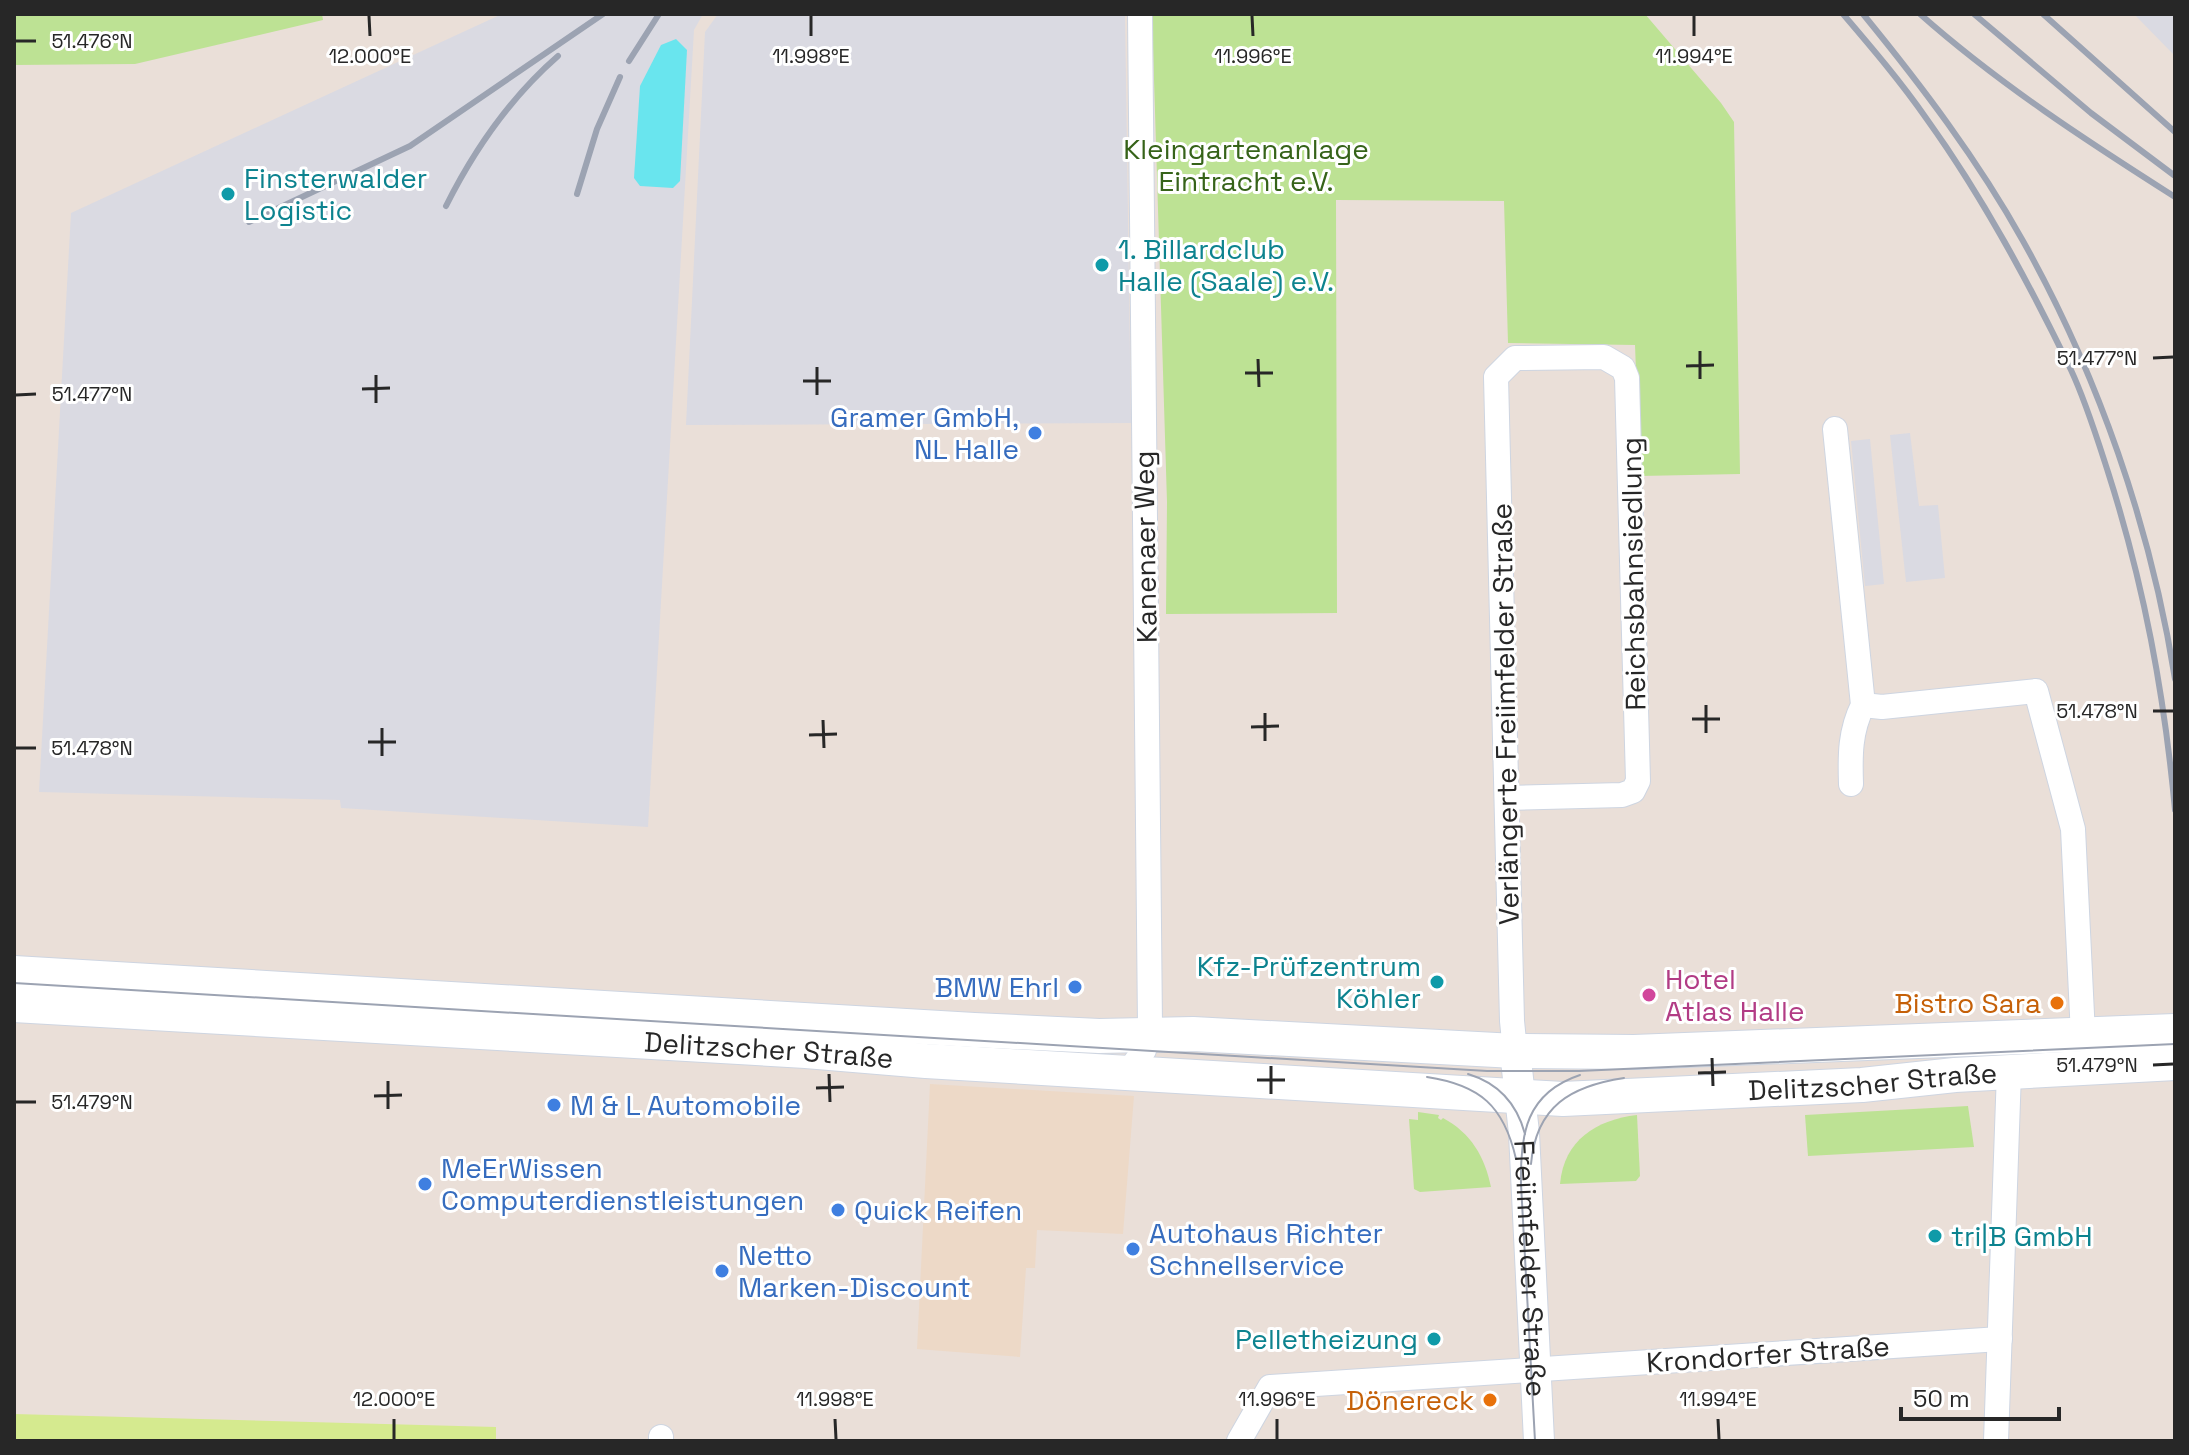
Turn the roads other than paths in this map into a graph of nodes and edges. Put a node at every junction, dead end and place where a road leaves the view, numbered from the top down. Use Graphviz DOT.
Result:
graph roads {
  1 [pos="1140,14"];
  2 [pos="1496,377"];
  3 [pos="1835,429"];
  4 [pos="1863,705"];
  5 [pos="1851,784"];
  6 [pos="1507,798"];
  7 [pos="14,973"];
  8 [pos="14,1005"];
  9 [pos="2175,1031"];
  10 [pos="1149,1034"];
  11 [pos="2083,1035"];
  12 [pos="1515,1051"];
  13 [pos="2175,1063"];
  14 [pos="2009,1072"];
  15 [pos="1127,1074"];
  16 [pos="1522,1098"];
  17 [pos="2000,1339"];
  18 [pos="1535,1369"];
  19 [pos="1239,1441"];
  20 [pos="1539,1441"];
  21 [pos="1996,1441"];
  1 -- 10 [label="street, Kanenaer Weg"];
  2 -- 6 [label="street, Verlängerte Freiimfelder Straße"];
  2 -- 6 [label="street, Reichsbahnsiedlung"];
  3 -- 4 [label="street"];
  4 -- 5 [label="street"];
  4 -- 11 [label="street"];
  6 -- 12 [label="street, Verlängerte Freiimfelder Straße"];
  7 -- 10 [label="main road, Delitzscher Straße"];
  8 -- 15 [label="main road, Delitzscher Straße"];
  9 -- 11 [label="main road, Delitzscher Straße"];
  10 -- 12 [label="main road, Delitzscher Straße"];
  10 -- 15 [label="street, Kanenaer Weg"];
  11 -- 12 [label="main road, Delitzscher Straße"];
  12 -- 16 [label="street"];
  13 -- 14 [label="main road, Delitzscher Straße"];
  14 -- 16 [label="main road, Delitzscher Straße"];
  14 -- 17 [label="street"];
  15 -- 16 [label="main road, Delitzscher Straße"];
  16 -- 18 [label="street, Freiimfelder Straße"];
  17 -- 18 [label="street, Krondorfer Straße"];
  17 -- 21 [label="street"];
  18 -- 19 [label="street, Krondorfer Straße"];
  18 -- 20 [label="street, Freiimfelder Straße"];
}
